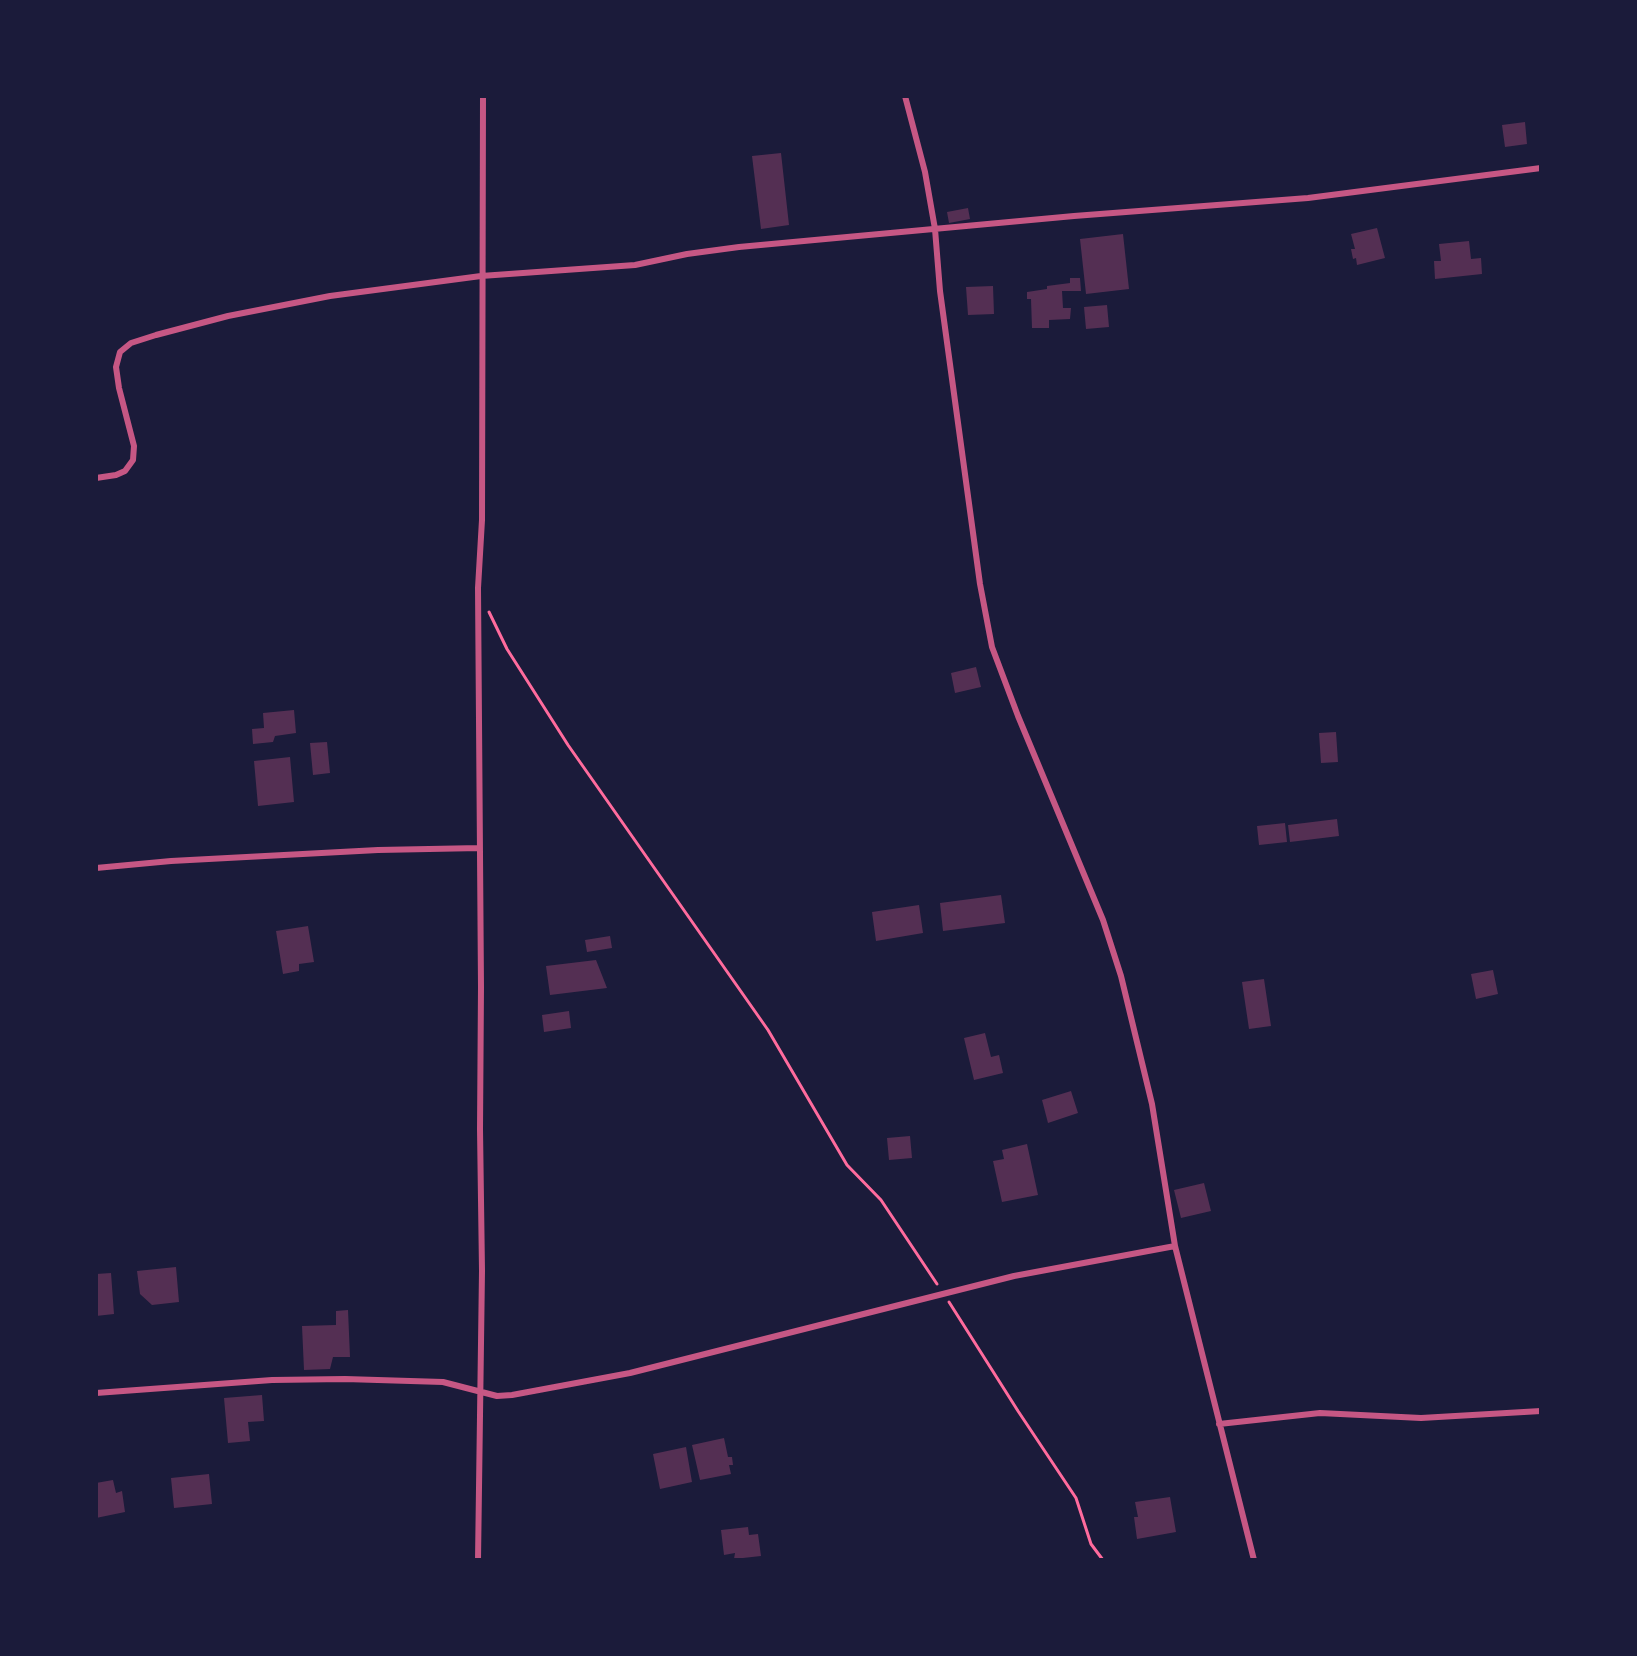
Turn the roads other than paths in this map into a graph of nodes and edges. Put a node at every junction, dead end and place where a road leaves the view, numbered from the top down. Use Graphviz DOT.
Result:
graph roads {
  1 [pos="483,96"];
  2 [pos="905,96"];
  3 [pos="1541,168"];
  4 [pos="934,229"];
  5 [pos="481,276"];
  6 [pos="96,478"];
  7 [pos="480,848"];
  8 [pos="96,868"];
  9 [pos="1175,1246"];
  10 [pos="479,1392"];
  11 [pos="96,1393"];
  12 [pos="1541,1411"];
  13 [pos="1219,1424"];
  14 [pos="478,1560"];
  15 [pos="1254,1560"];
  1 -- 5 [label="street"];
  2 -- 4 [label="street"];
  3 -- 4 [label="street"];
  4 -- 5 [label="street"];
  4 -- 9 [label="street"];
  5 -- 6 [label="street"];
  5 -- 7 [label="street"];
  7 -- 8 [label="street"];
  7 -- 10 [label="street"];
  9 -- 10 [label="street"];
  9 -- 13 [label="street"];
  10 -- 11 [label="street"];
  10 -- 14 [label="street"];
  12 -- 13 [label="street"];
  13 -- 15 [label="street"];
}
